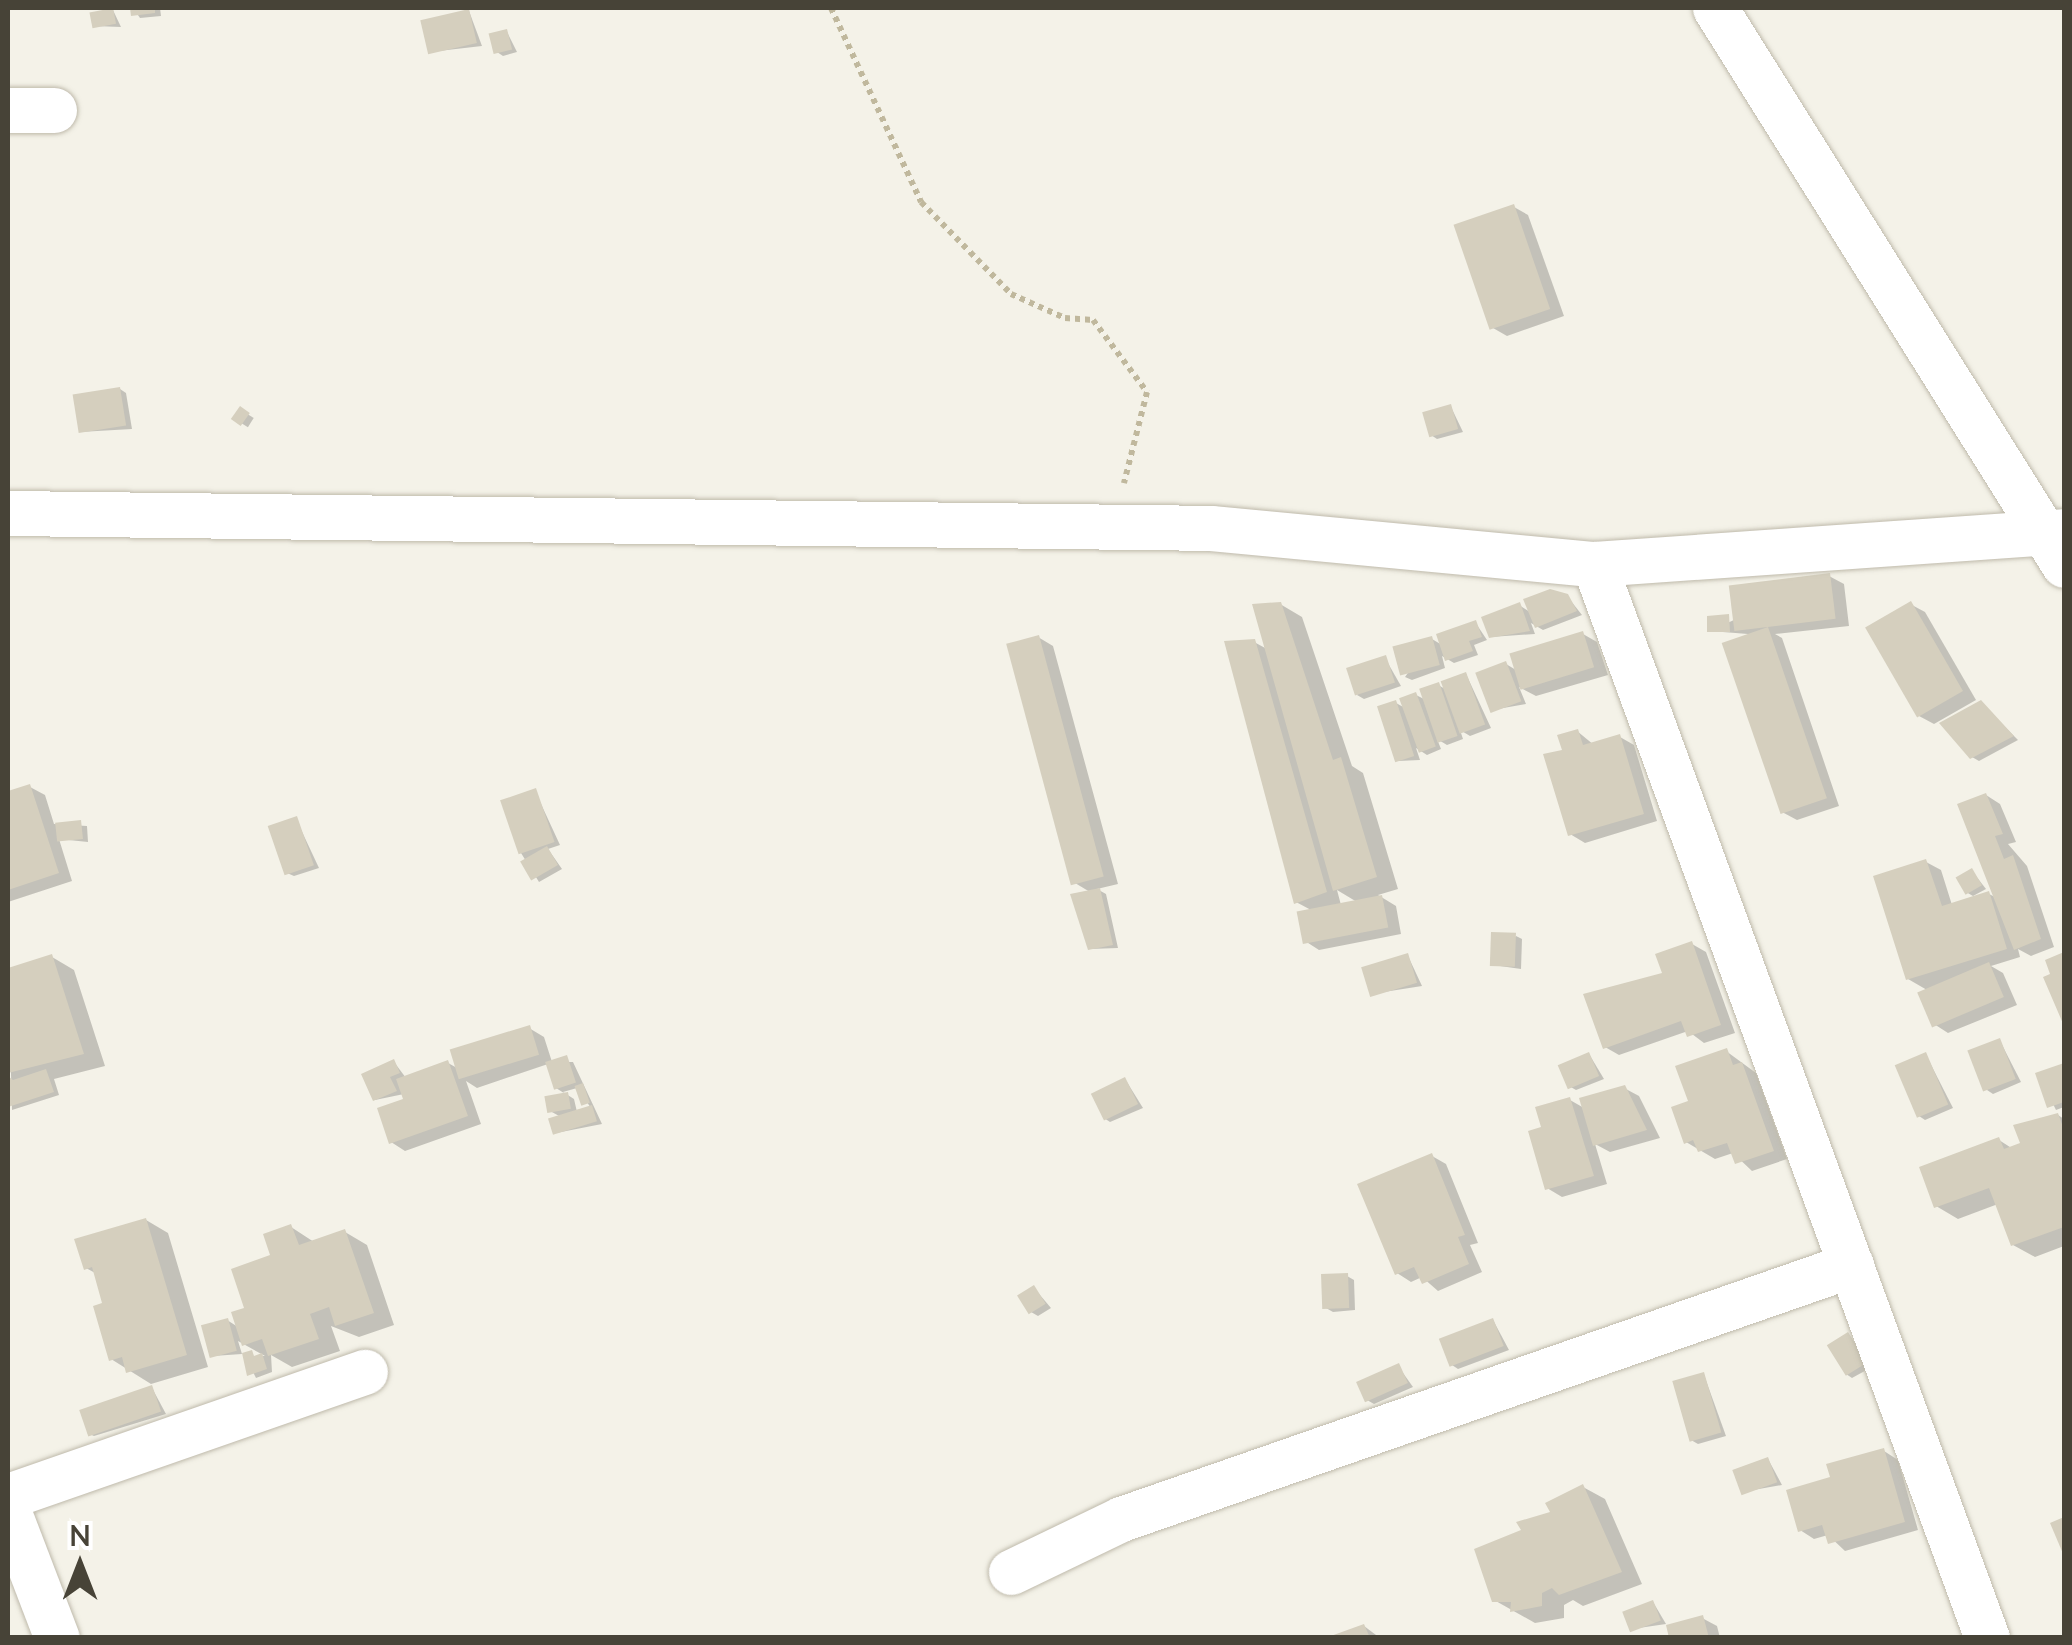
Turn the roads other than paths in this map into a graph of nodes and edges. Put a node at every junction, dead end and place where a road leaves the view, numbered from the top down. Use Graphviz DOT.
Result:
graph roads {
  1 [pos="1715,8"];
  2 [pos="8,110"];
  3 [pos="54,110"];
  4 [pos="8,513"];
  5 [pos="2058,542"];
  6 [pos="1594,564"];
  7 [pos="1851,1265"];
  8 [pos="365,1372"];
  9 [pos="8,1496"];
  10 [pos="8,1510"];
  11 [pos="1011,1572"];
  12 [pos="58,1638"];
  13 [pos="1987,1638"];
  1 -- 5 [label="street"];
  2 -- 3 [label="street"];
  4 -- 6 [label="street"];
  5 -- 6 [label="street"];
  6 -- 7 [label="street"];
  7 -- 11 [label="street"];
  7 -- 13 [label="street"];
  8 -- 9 [label="street"];
  10 -- 12 [label="street"];
}
